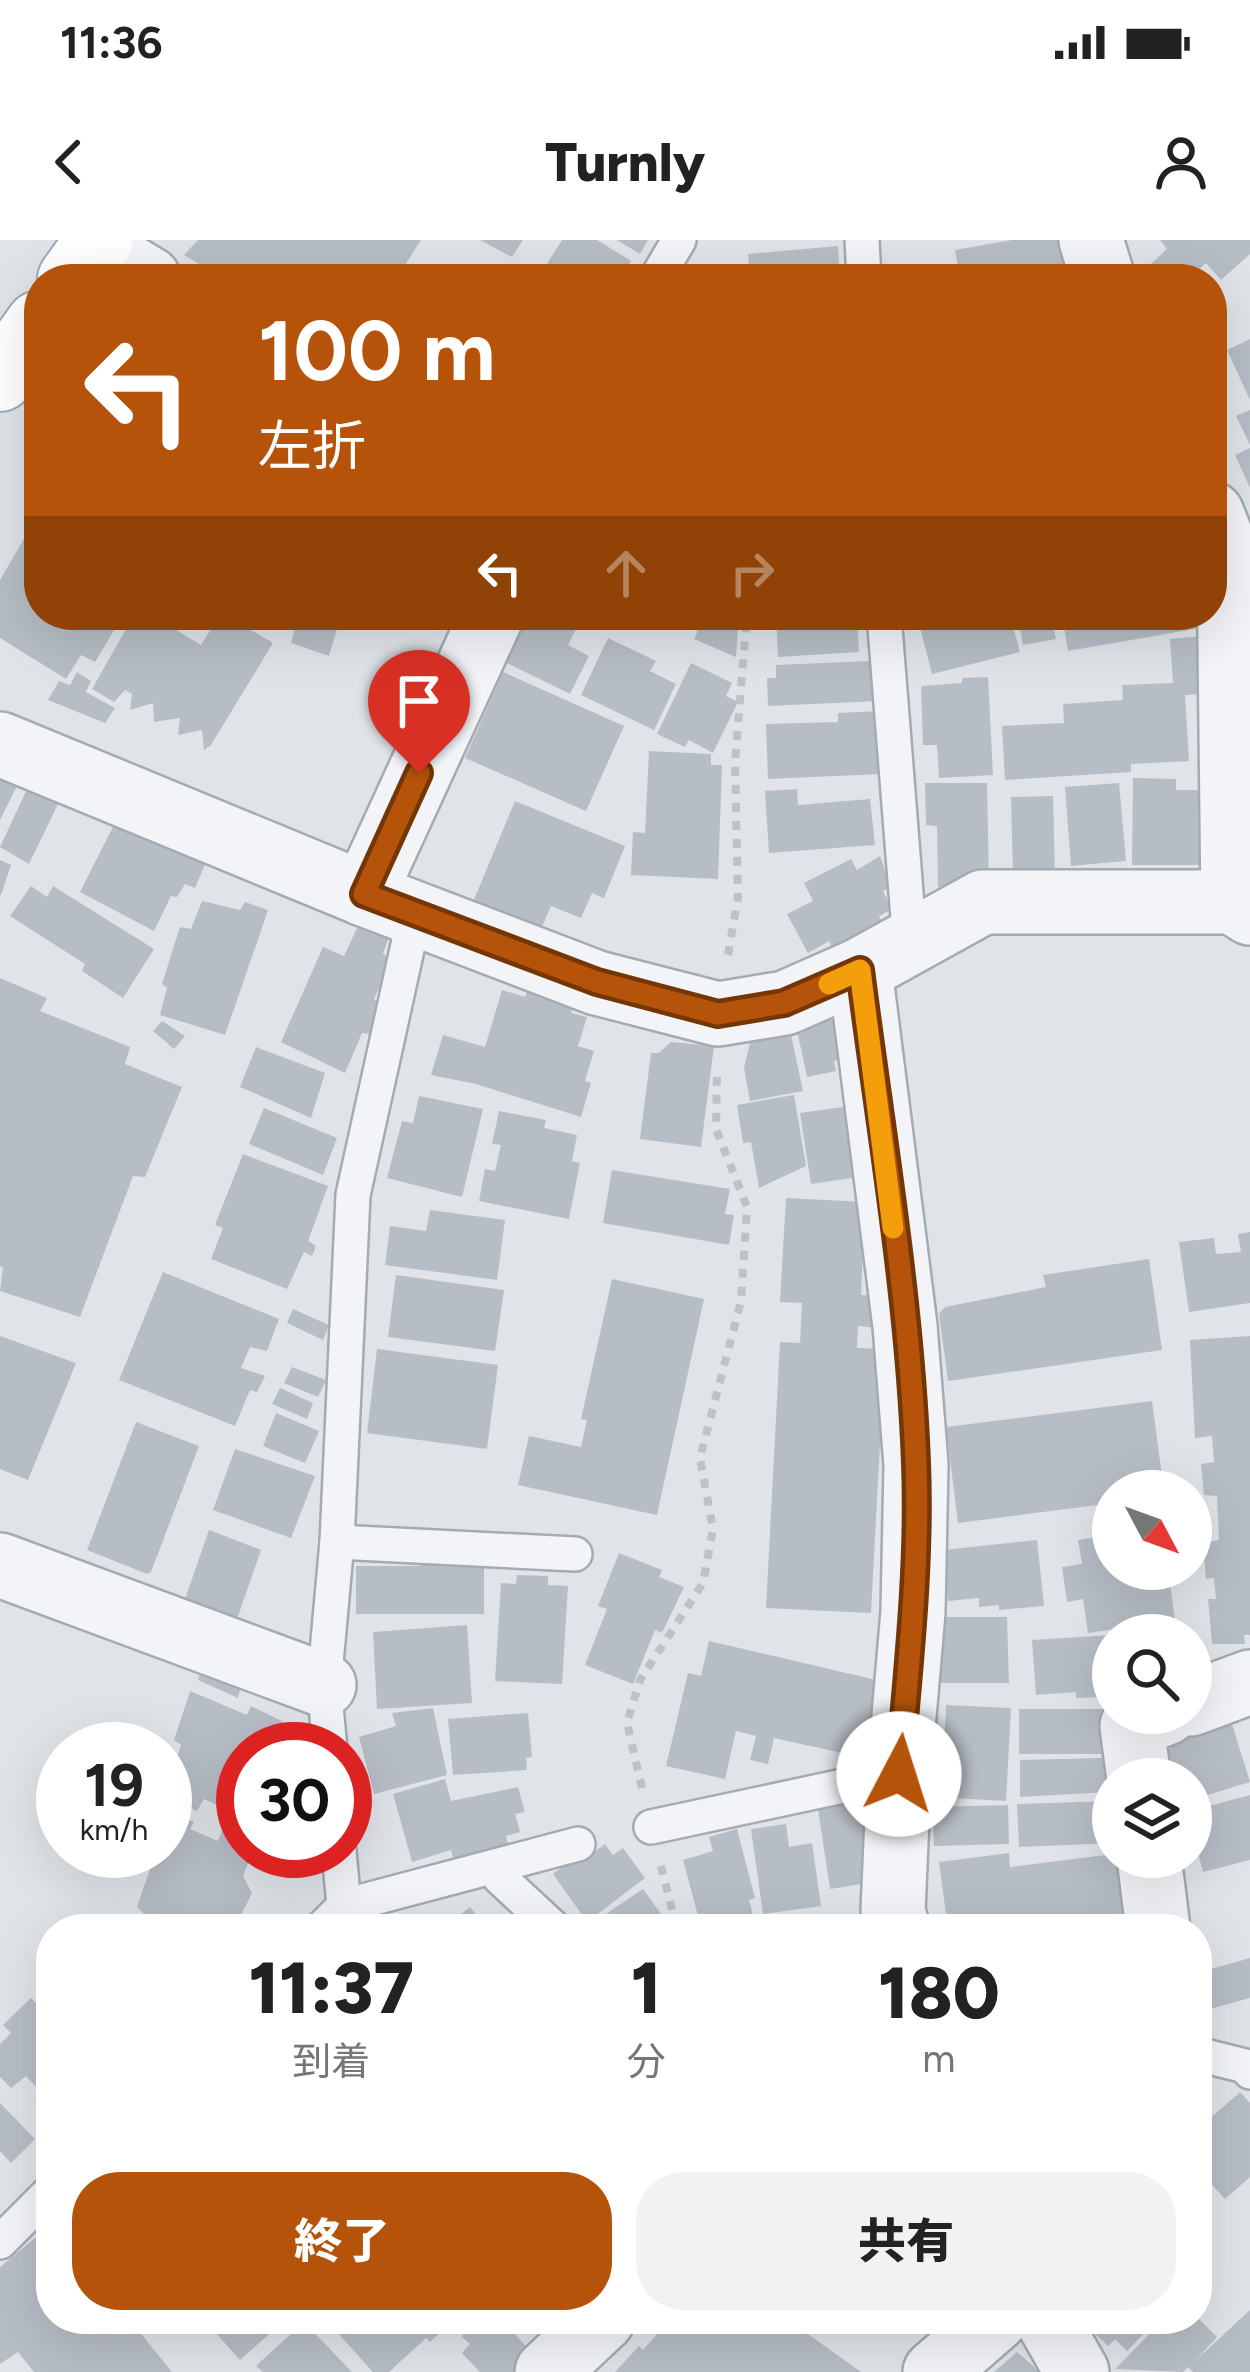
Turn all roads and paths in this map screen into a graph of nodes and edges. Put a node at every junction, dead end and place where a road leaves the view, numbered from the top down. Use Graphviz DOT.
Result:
graph roads {
  1 [pos="24,344"];
  2 [pos="0,378"];
  3 [pos="1227,609"];
  4 [pos="487,630"];
  5 [pos="746,630"];
  6 [pos="885,630"];
  7 [pos="0,744"];
  8 [pos="389,903"];
  9 [pos="1242,907"];
  10 [pos="916,941"];
  11 [pos="860,970"];
  12 [pos="718,1014"];
  13 [pos="337,1542"];
  14 [pos="575,1554"];
  15 [pos="0,1565"];
  16 [pos="1250,1682"];
  17 [pos="324,1685"];
  18 [pos="1212,1696"];
  19 [pos="327,1722"];
  20 [pos="899,1774"];
  21 [pos="651,1827"];
  22 [pos="578,1844"];
  23 [pos="499,1868"];
  24 [pos="336,1878"];
  25 [pos="1152,1878"];
  26 [pos="332,1914"];
  27 [pos="342,1914"];
  28 [pos="539,1914"];
  29 [pos="673,1914"];
  30 [pos="894,1914"];
  31 [pos="1156,1914"];
  32 [pos="1212,2058"];
  33 [pos="1250,2072"];
  34 [pos="36,2206"];
  35 [pos="0,2242"];
  36 [pos="587,2334"];
  37 [pos="978,2334"];
  38 [pos="1055,2334"];
  39 [pos="547,2372"];
  40 [pos="934,2372"];
  41 [pos="1077,2372"];
  1 -- 2 [label="main road"];
  3 -- 9 [label="street"];
  4 -- 8 [label="street"];
  5 -- 12 [label="path"];
  6 -- 10 [label="lane"];
  7 -- 8 [label="street"];
  8 -- 12 [label="street"];
  8 -- 13 [label="lane"];
  9 -- 10 [label="street"];
  10 -- 11 [label="street"];
  11 -- 12 [label="street"];
  11 -- 20 [label="street"];
  12 -- 21 [label="path"];
  13 -- 14 [label="lane"];
  13 -- 17 [label="lane"];
  15 -- 17 [label="street"];
  16 -- 18 [label="street"];
  17 -- 19 [label="lane"];
  20 -- 21 [label="lane"];
  20 -- 30 [label="street"];
  21 -- 29 [label="path"];
  22 -- 23 [label="lane"];
  23 -- 27 [label="lane"];
  23 -- 28 [label="lane"];
  24 -- 26 [label="lane"];
  25 -- 31 [label="street"];
  32 -- 33 [label="lane"];
  34 -- 35 [label="lane"];
  36 -- 39 [label="street"];
  37 -- 40 [label="street"];
  38 -- 41 [label="street"];
}
